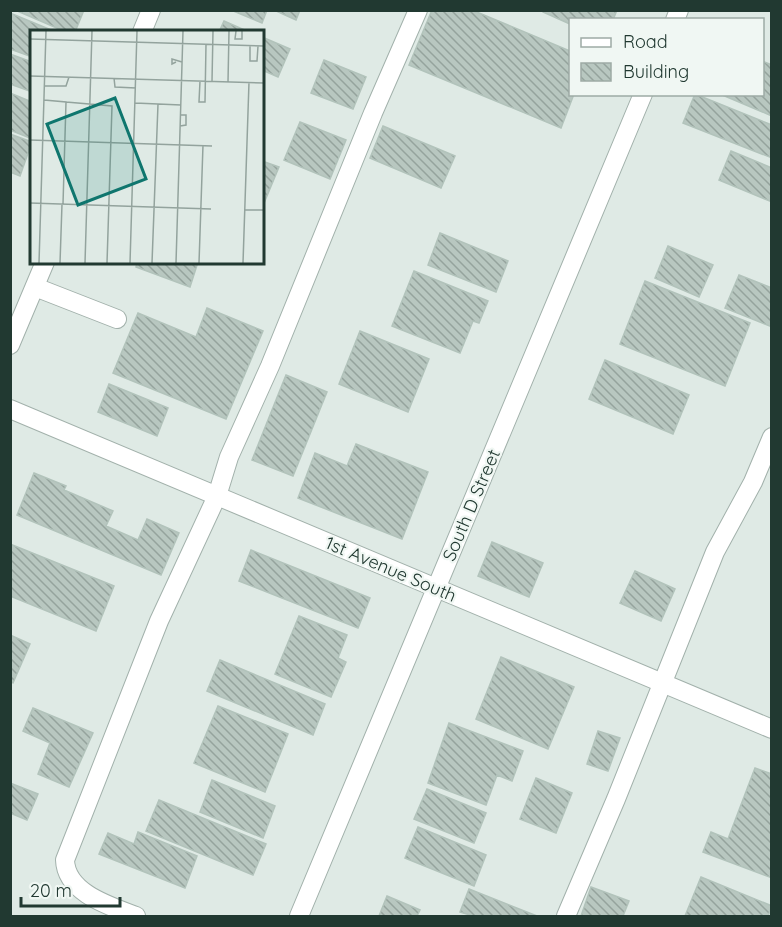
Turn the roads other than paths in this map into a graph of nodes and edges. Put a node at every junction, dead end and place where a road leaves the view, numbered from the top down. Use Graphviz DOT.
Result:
graph roads {
  1 [pos="151,10"];
  2 [pos="418,10"];
  3 [pos="143,30"];
  4 [pos="643,96"];
  5 [pos="44,264"];
  6 [pos="35,287"];
  7 [pos="117,319"];
  8 [pos="10,345"];
  9 [pos="10,409"];
  10 [pos="771,437"];
  11 [pos="217,496"];
  12 [pos="436,588"];
  13 [pos="663,683"];
  14 [pos="771,729"];
  15 [pos="136,916"];
  16 [pos="299,916"];
  17 [pos="566,916"];
  1 -- 3 [label="street"];
  2 -- 11 [label="street"];
  4 -- 12 [label="street, South D Street"];
  5 -- 6 [label="street"];
  6 -- 7 [label="street"];
  6 -- 8 [label="street"];
  9 -- 11 [label="street, 1st Avenue South"];
  10 -- 13 [label="street"];
  11 -- 12 [label="street, 1st Avenue South"];
  11 -- 15 [label="street"];
  12 -- 13 [label="street, 1st Avenue South"];
  12 -- 16 [label="street, South D Street"];
  13 -- 14 [label="street, 1st Avenue South"];
  13 -- 17 [label="street"];
}
